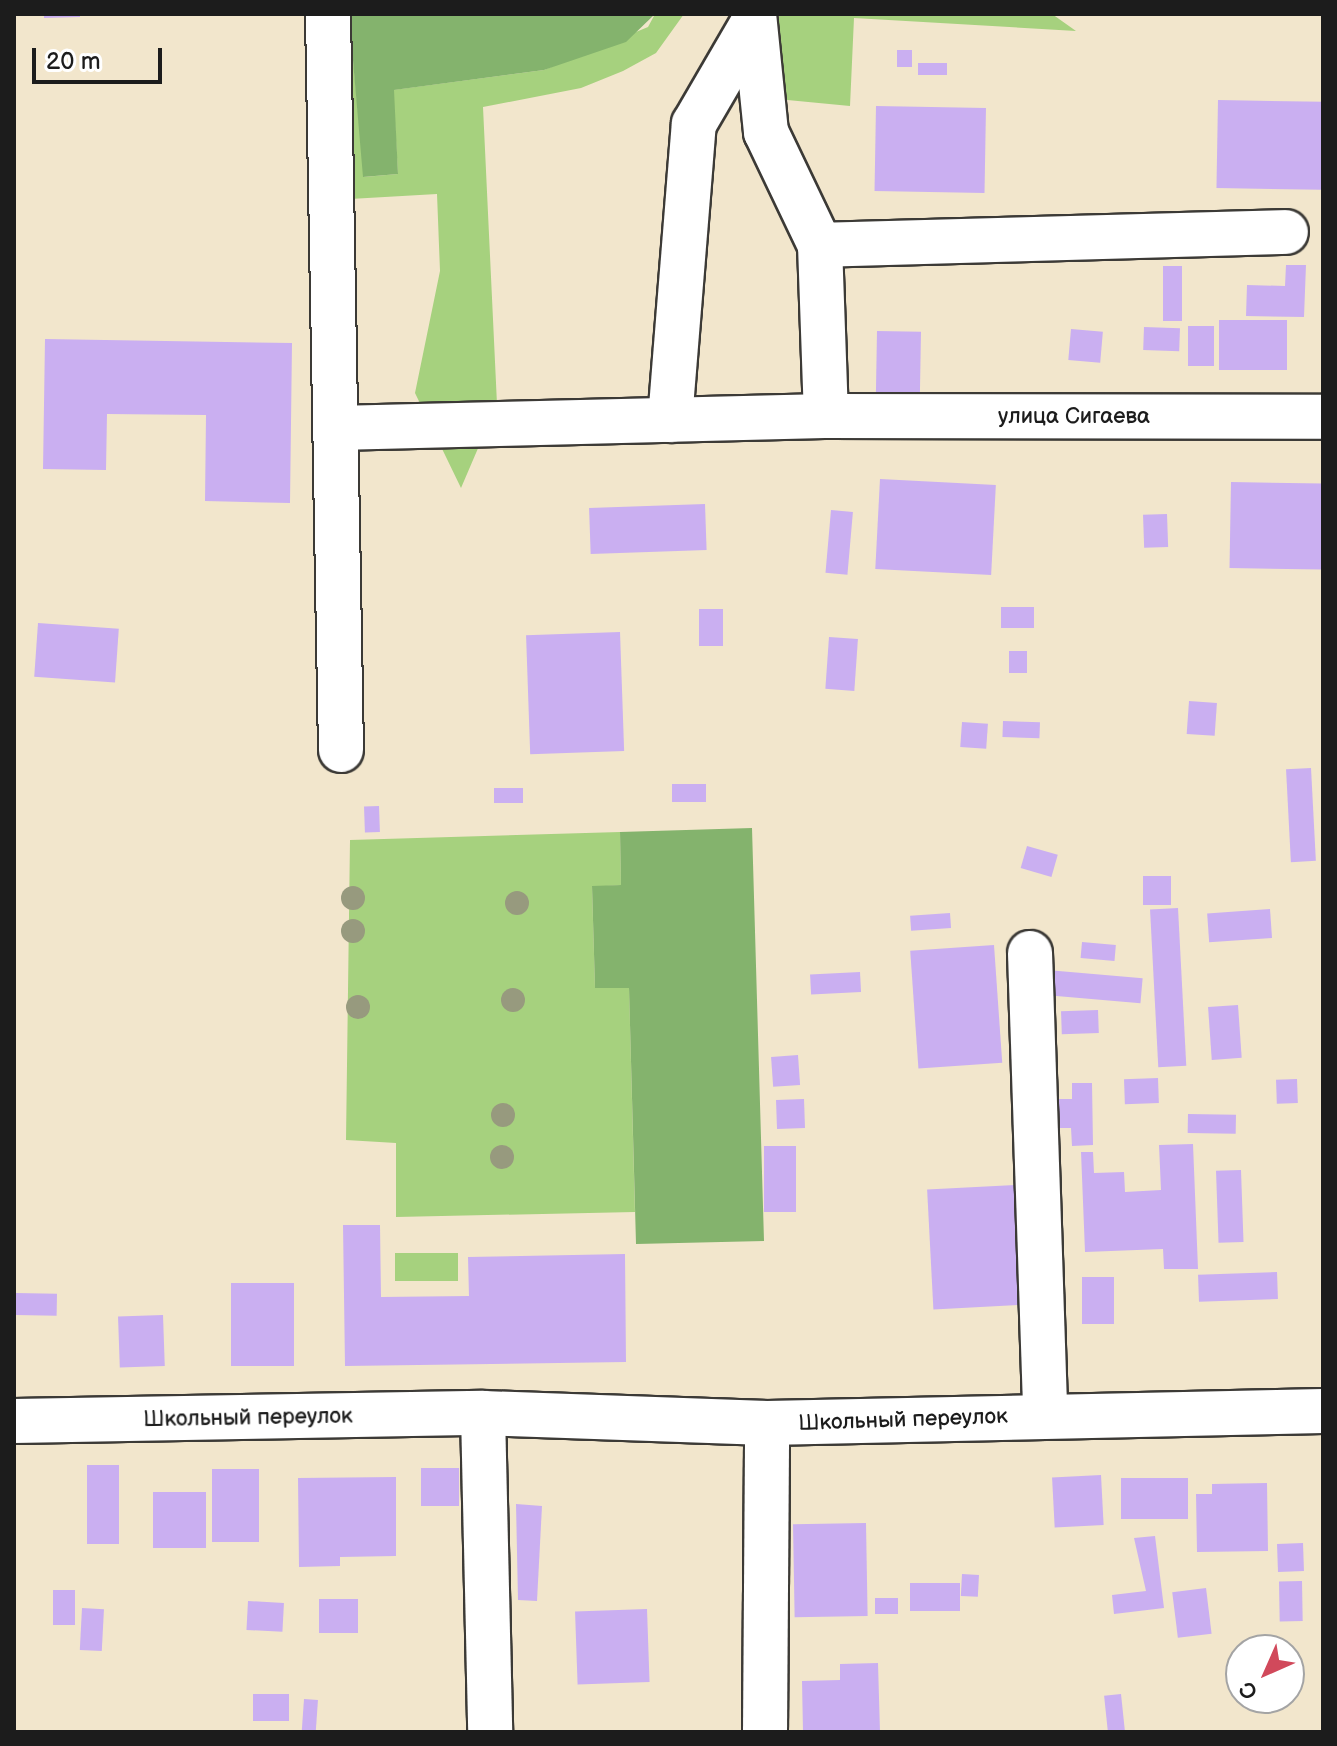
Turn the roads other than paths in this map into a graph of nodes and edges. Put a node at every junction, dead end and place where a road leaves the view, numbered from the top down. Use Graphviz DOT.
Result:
graph roads {
  1 [pos="328,14"];
  2 [pos="754,17"];
  3 [pos="1286,232"];
  4 [pos="820,245"];
  5 [pos="826,416"];
  6 [pos="1323,417"];
  7 [pos="670,420"];
  8 [pos="336,428"];
  9 [pos="341,750"];
  10 [pos="1030,953"];
  11 [pos="1323,1411"];
  12 [pos="483,1413"];
  13 [pos="1045,1416"];
  14 [pos="14,1421"];
  15 [pos="767,1423"];
  16 [pos="490,1732"];
  17 [pos="765,1732"];
  1 -- 8 [label="street"];
  2 -- 4 [label="street"];
  2 -- 7 [label="street"];
  3 -- 4 [label="street"];
  4 -- 5 [label="street"];
  5 -- 6 [label="street, улица Сигаева"];
  5 -- 7 [label="street, улица Сигаева"];
  7 -- 8 [label="street, улица Сигаева"];
  8 -- 9 [label="street"];
  10 -- 13 [label="street"];
  11 -- 13 [label="street, Школьный переулок"];
  12 -- 14 [label="street, Школьный переулок"];
  12 -- 15 [label="street, Школьный переулок"];
  12 -- 16 [label="street"];
  13 -- 15 [label="street, Школьный переулок"];
  15 -- 17 [label="street"];
}
